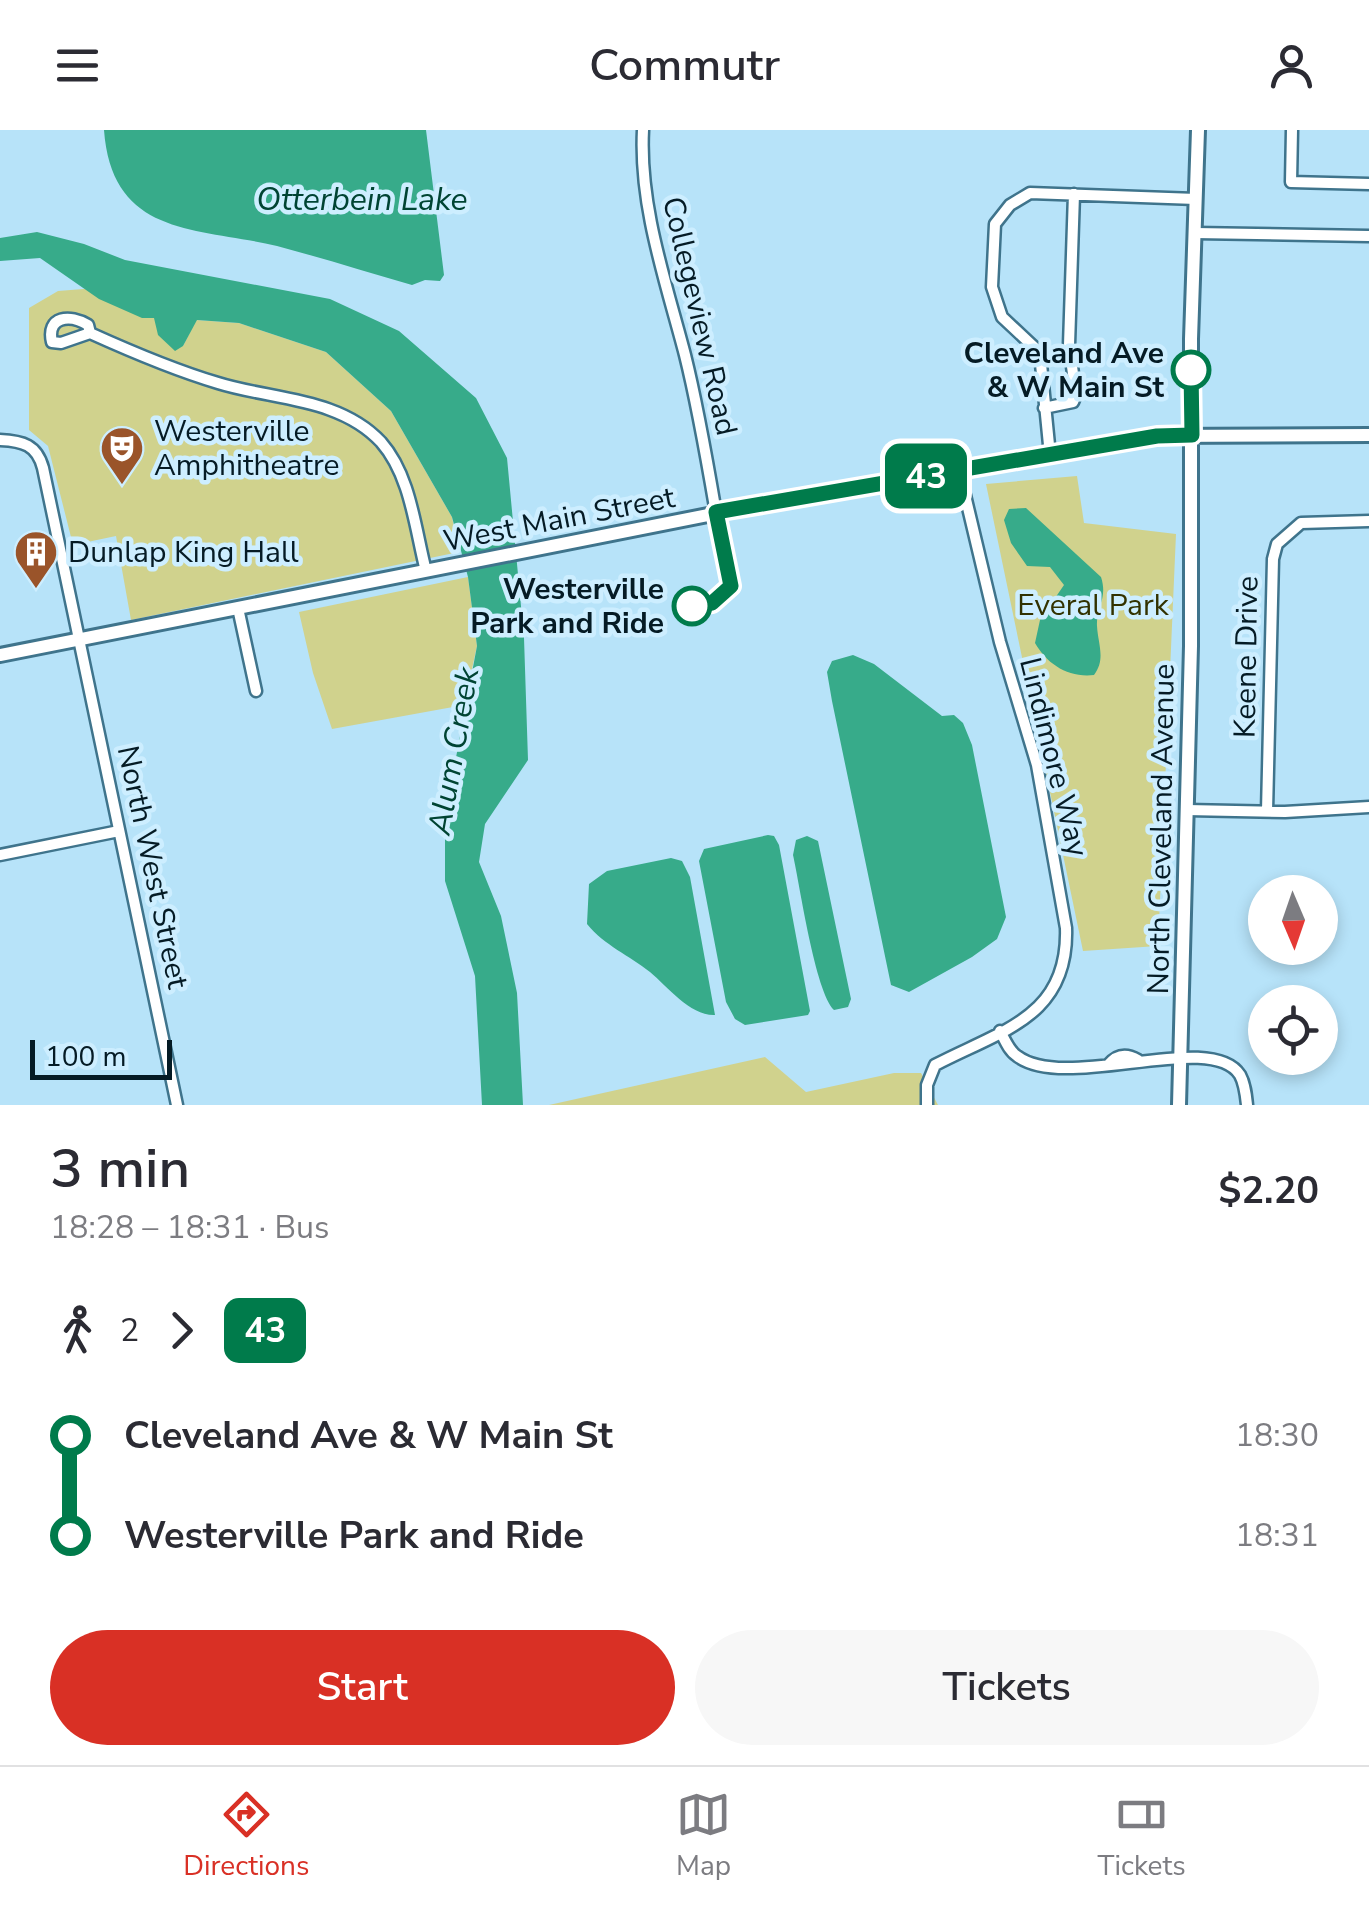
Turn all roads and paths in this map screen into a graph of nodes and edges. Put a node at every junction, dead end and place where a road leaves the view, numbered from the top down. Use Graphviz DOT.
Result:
graph roads {
  1 [pos="643,130"];
  2 [pos="1198,130"];
  3 [pos="1292,130"];
  4 [pos="1369,184"];
  5 [pos="1074,194"];
  6 [pos="1196,198"];
  7 [pos="1195,233"];
  8 [pos="1369,237"];
  9 [pos="90,333"];
  10 [pos="1044,408"];
  11 [pos="1192,435"];
  12 [pos="1369,436"];
  13 [pos="0,440"];
  14 [pos="1050,454"];
  15 [pos="959,470"];
  16 [pos="716,512"];
  17 [pos="1369,521"];
  18 [pos="426,571"];
  19 [pos="238,608"];
  20 [pos="80,640"];
  21 [pos="0,655"];
  22 [pos="256,692"];
  23 [pos="1369,807"];
  24 [pos="1186,810"];
  25 [pos="1267,812"];
  26 [pos="119,831"];
  27 [pos="0,854"];
  28 [pos="1000,1031"];
  29 [pos="1180,1059"];
  30 [pos="177,1105"];
  31 [pos="927,1105"];
  32 [pos="1179,1105"];
  33 [pos="1248,1105"];
  1 -- 16 [label="street, Collegeview Road"];
  2 -- 6 [label="main road, North Cleveland Avenue"];
  3 -- 4 [label="street"];
  5 -- 6 [label="street"];
  5 -- 10 [label="street"];
  5 -- 10 [label="street"];
  6 -- 7 [label="main road, North Cleveland Avenue"];
  7 -- 8 [label="street"];
  7 -- 11 [label="main road, North Cleveland Avenue"];
  9 -- 18 [label="street"];
  10 -- 14 [label="street"];
  11 -- 12 [label="main road, West Main Street"];
  11 -- 14 [label="main road, West Main Street"];
  11 -- 24 [label="main road, North Cleveland Avenue"];
  13 -- 20 [label="street, North West Street"];
  14 -- 15 [label="main road, West Main Street"];
  15 -- 16 [label="main road, West Main Street"];
  15 -- 28 [label="street, Lindimore Way"];
  16 -- 18 [label="main road, West Main Street"];
  17 -- 25 [label="street, Keene Drive"];
  18 -- 19 [label="main road, West Main Street"];
  19 -- 20 [label="main road, West Main Street"];
  19 -- 22 [label="street"];
  20 -- 21 [label="main road, West Main Street"];
  20 -- 26 [label="street, North West Street"];
  23 -- 25 [label="street"];
  24 -- 25 [label="street"];
  24 -- 29 [label="main road, North Cleveland Avenue"];
  26 -- 27 [label="street"];
  26 -- 30 [label="street, North West Street"];
  28 -- 29 [label="street"];
  28 -- 31 [label="street, Lindimore Way"];
  29 -- 32 [label="main road, North Cleveland Avenue"];
  29 -- 33 [label="street"];
}
